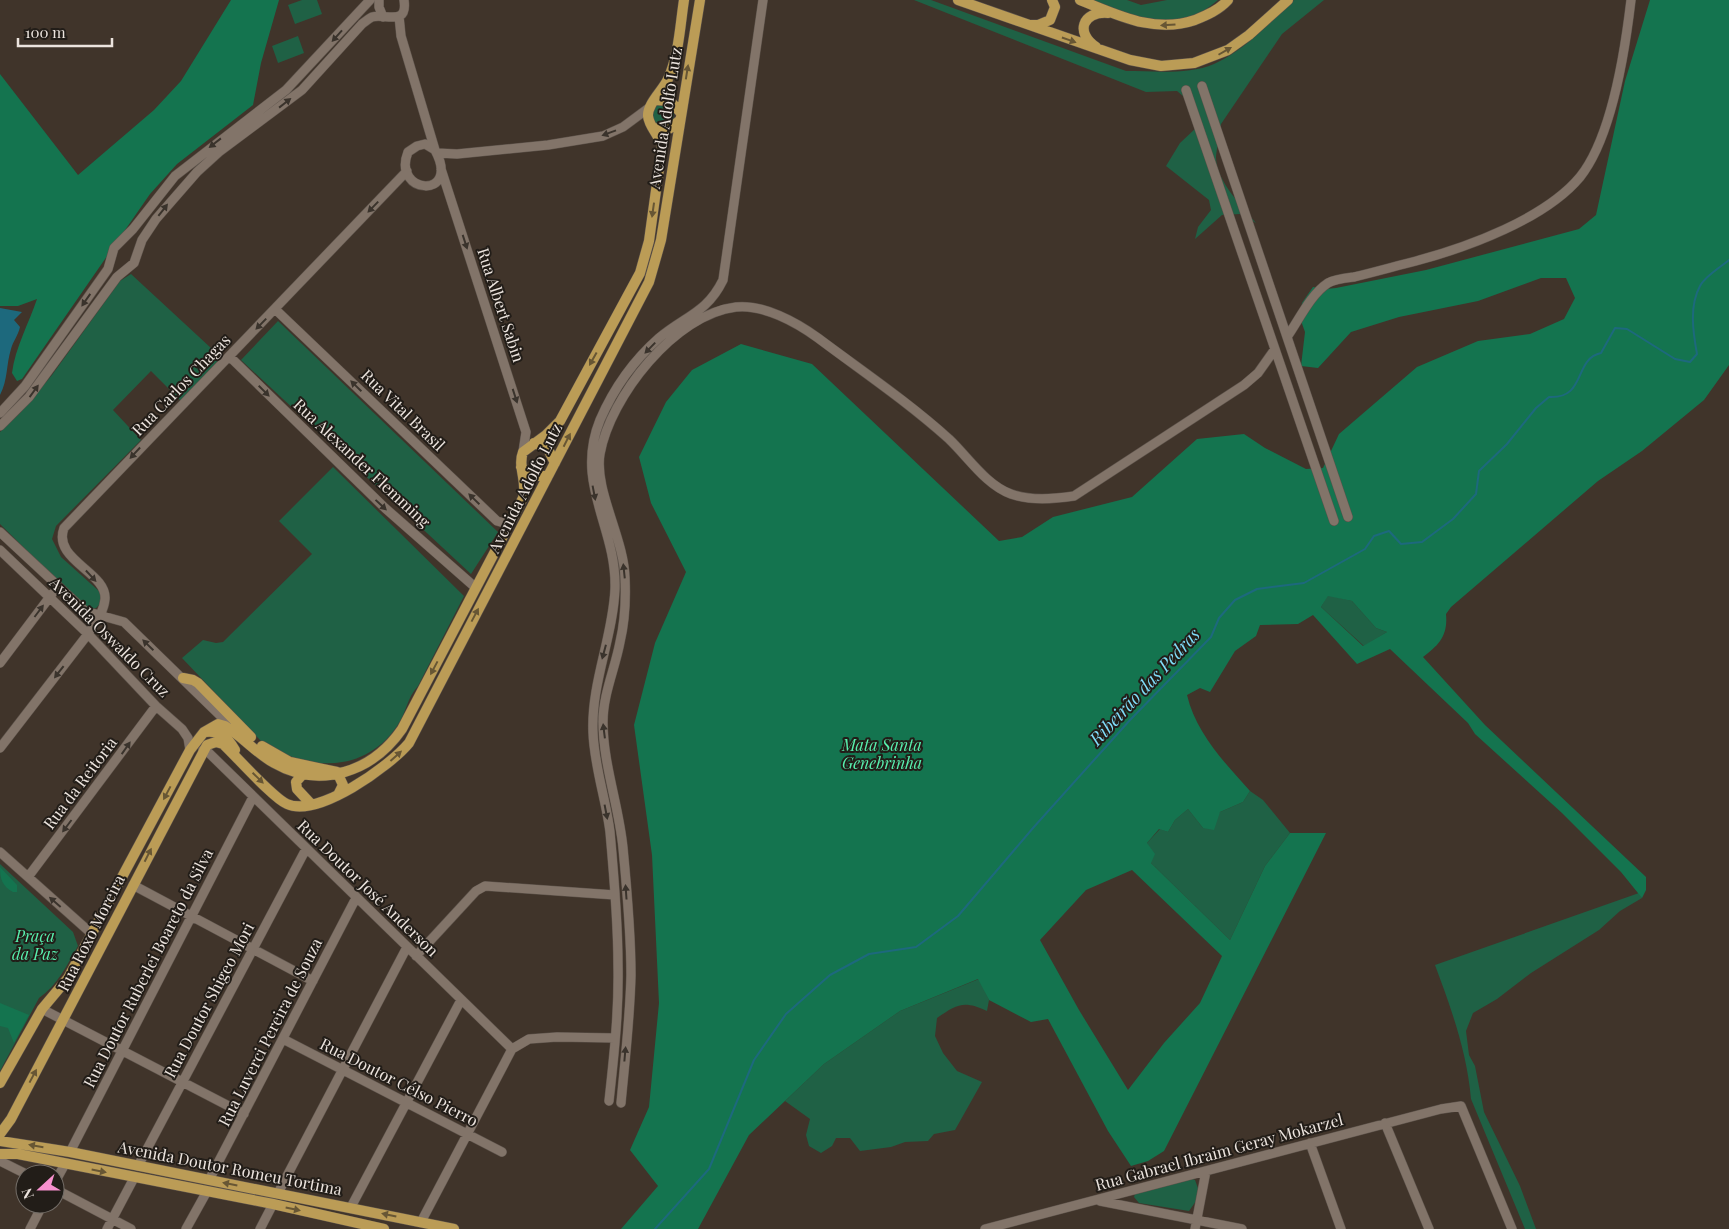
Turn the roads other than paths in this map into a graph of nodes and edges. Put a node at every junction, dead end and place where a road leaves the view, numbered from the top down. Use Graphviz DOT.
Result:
graph roads {
  1 [pos="370,0"];
  2 [pos="379,0"];
  3 [pos="404,0"];
  4 [pos="684,0"];
  5 [pos="700,0"];
  6 [pos="763,0"];
  7 [pos="958,0"];
  8 [pos="1052,0"];
  9 [pos="1080,0"];
  10 [pos="1228,0"];
  11 [pos="1277,0"];
  12 [pos="1288,0"];
  13 [pos="1631,0"];
  14 [pos="1114,14"];
  15 [pos="399,16"];
  16 [pos="386,17"];
  17 [pos="1268,19"];
  18 [pos="1017,21"];
  19 [pos="401,36"];
  20 [pos="1101,51"];
  21 [pos="1202,86"];
  22 [pos="1186,90"];
  23 [pos="653,104"];
  24 [pos="426,116"];
  25 [pos="680,116"];
  26 [pos="654,128"];
  27 [pos="417,146"];
  28 [pos="436,152"];
  29 [pos="442,169"];
  30 [pos="407,172"];
  31 [pos="431,186"];
  32 [pos="450,195"];
  33 [pos="120,242"];
  34 [pos="138,252"];
  35 [pos="112,258"];
  36 [pos="128,268"];
  37 [pos="276,310"];
  38 [pos="1279,314"];
  39 [pos="1265,319"];
  40 [pos="1287,337"];
  41 [pos="1275,349"];
  42 [pos="230,357"];
  43 [pos="1296,363"];
  44 [pos="1282,369"];
  45 [pos="0,413"];
  46 [pos="0,426"];
  47 [pos="534,443"];
  48 [pos="523,452"];
  49 [pos="555,463"];
  50 [pos="521,467"];
  51 [pos="548,476"];
  52 [pos="1348,517"];
  53 [pos="512,519"];
  54 [pos="1334,521"];
  55 [pos="1,536"];
  56 [pos="14,545"];
  57 [pos="2,556"];
  58 [pos="57,587"];
  59 [pos="476,588"];
  60 [pos="50,597"];
  61 [pos="100,614"];
  62 [pos="88,634"];
  63 [pos="0,663"];
  64 [pos="184,678"];
  65 [pos="156,706"];
  66 [pos="174,721"];
  67 [pos="204,732"];
  68 [pos="241,735"];
  69 [pos="0,748"];
  70 [pos="205,748"];
  71 [pos="190,750"];
  72 [pos="239,759"];
  73 [pos="303,774"];
  74 [pos="339,775"];
  75 [pos="338,795"];
  76 [pos="254,797"];
  77 [pos="311,804"];
  78 [pos="306,849"];
  79 [pos="0,852"];
  80 [pos="28,877"];
  81 [pos="133,885"];
  82 [pos="616,895"];
  83 [pos="356,898"];
  84 [pos="191,917"];
  85 [pos="92,934"];
  86 [pos="407,947"];
  87 [pos="252,950"];
  88 [pos="416,956"];
  89 [pos="313,981"];
  90 [pos="461,1000"];
  91 [pos="42,1009"];
  92 [pos="63,1021"];
  93 [pos="615,1038"];
  94 [pos="283,1039"];
  95 [pos="512,1049"];
  96 [pos="122,1051"];
  97 [pos="343,1070"];
  98 [pos="182,1082"];
  99 [pos="0,1083"];
  100 [pos="609,1101"];
  101 [pos="406,1102"];
  102 [pos="621,1103"];
  103 [pos="244,1114"];
  104 [pos="1385,1123"];
  105 [pos="0,1134"];
  106 [pos="468,1134"];
  107 [pos="0,1142"];
  108 [pos="1310,1143"];
  109 [pos="70,1152"];
  110 [pos="502,1152"];
  111 [pos="0,1154"];
  112 [pos="0,1161"];
  113 [pos="65,1164"];
  114 [pos="138,1166"];
  115 [pos="15,1168"];
  116 [pos="1206,1171"];
  117 [pos="134,1178"];
  118 [pos="209,1180"];
  119 [pos="1130,1191"];
  120 [pos="206,1193"];
  121 [pos="278,1193"];
  122 [pos="65,1194"];
  123 [pos="1096,1200"];
  124 [pos="273,1204"];
  125 [pos="1130,1206"];
  126 [pos="351,1207"];
  127 [pos="38,1214"];
  128 [pos="112,1219"];
  129 [pos="421,1222"];
  130 [pos="343,1225"];
  131 [pos="1195,1225"];
  132 [pos="30,1229"];
  133 [pos="107,1229"];
  134 [pos="132,1229"];
  135 [pos="186,1229"];
  136 [pos="260,1229"];
  137 [pos="384,1229"];
  138 [pos="454,1229"];
  139 [pos="985,1229"];
  140 [pos="1242,1229"];
  141 [pos="1341,1229"];
  142 [pos="1429,1229"];
  143 [pos="1512,1229"];
  1 -- 33 [label="street, one-way"];
  2 -- 16 [label="street"];
  3 -- 15 [label="street"];
  4 -- 23 [label="main road, Avenida Adolfo Lutz"];
  25 -- 5 [label="main road, Avenida Adolfo Lutz, one-way"];
  6 -- 82 [label="street, one-way"];
  7 -- 18 [label="main road"];
  8 -- 18 [label="main road"];
  9 -- 14 [label="main road"];
  10 -- 14 [label="main road, one-way"];
  11 -- 17 [label="main road"];
  12 -- 17 [label="main road"];
  13 -- 40 [label="street"];
  14 -- 20 [label="main road"];
  15 -- 16 [label="street"];
  15 -- 19 [label="street"];
  16 -- 19 [label="street"];
  34 -- 16 [label="street, one-way"];
  20 -- 17 [label="main road, one-way"];
  18 -- 20 [label="main road, one-way"];
  19 -- 24 [label="street"];
  21 -- 38 [label="street"];
  22 -- 39 [label="street"];
  23 -- 25 [label="main road"];
  23 -- 26 [label="main road, Avenida Adolfo Lutz"];
  23 -- 28 [label="street, one-way"];
  24 -- 27 [label="street"];
  24 -- 28 [label="street"];
  25 -- 26 [label="main road"];
  49 -- 25 [label="main road, Avenida Adolfo Lutz, one-way"];
  26 -- 47 [label="main road, Avenida Adolfo Lutz, one-way"];
  27 -- 28 [label="street"];
  27 -- 30 [label="street"];
  28 -- 29 [label="street"];
  29 -- 31 [label="street"];
  29 -- 32 [label="street, Rua Albert Sabin"];
  30 -- 31 [label="street"];
  30 -- 37 [label="street, Rua Carlos Chagas, one-way"];
  31 -- 32 [label="street"];
  32 -- 48 [label="street, Rua Albert Sabin, one-way"];
  33 -- 34 [label="street"];
  33 -- 35 [label="street"];
  34 -- 36 [label="street"];
  35 -- 36 [label="street"];
  35 -- 45 [label="street, one-way"];
  46 -- 36 [label="street, one-way"];
  37 -- 42 [label="street, Rua Carlos Chagas, one-way"];
  53 -- 37 [label="street, Rua Vital Brasil, one-way"];
  38 -- 39 [label="street"];
  38 -- 40 [label="street"];
  39 -- 41 [label="street"];
  40 -- 43 [label="street"];
  41 -- 44 [label="street"];
  102 -- 41 [label="street, one-way"];
  42 -- 59 [label="street, Rua Alexander Flemming, one-way"];
  42 -- 61 [label="street, Rua Carlos Chagas, one-way"];
  43 -- 44 [label="street"];
  43 -- 52 [label="street"];
  44 -- 54 [label="street"];
  47 -- 48 [label="main road, Avenida Adolfo Lutz"];
  47 -- 49 [label="main road"];
  48 -- 50 [label="main road, Avenida Adolfo Lutz"];
  49 -- 51 [label="main road, Avenida Adolfo Lutz"];
  50 -- 51 [label="main road"];
  50 -- 53 [label="main road, Avenida Adolfo Lutz"];
  75 -- 51 [label="main road, Avenida Adolfo Lutz, one-way"];
  53 -- 59 [label="main road, Avenida Adolfo Lutz"];
  55 -- 56 [label="street, Avenida Oswaldo Cruz"];
  56 -- 57 [label="street"];
  56 -- 58 [label="street, Avenida Oswaldo Cruz"];
  57 -- 60 [label="street, Avenida Oswaldo Cruz"];
  58 -- 60 [label="street"];
  58 -- 61 [label="street, Avenida Oswaldo Cruz"];
  59 -- 74 [label="main road, Avenida Adolfo Lutz, one-way"];
  60 -- 62 [label="street, Avenida Oswaldo Cruz"];
  63 -- 60 [label="street, one-way"];
  61 -- 62 [label="street, Rua Carlos Chagas"];
  64 -- 61 [label="street, Avenida Oswaldo Cruz, one-way"];
  62 -- 65 [label="street, Avenida Oswaldo Cruz"];
  62 -- 69 [label="street, Rua Carlos Chagas, one-way"];
  64 -- 68 [label="street, Avenida Oswaldo Cruz"];
  64 -- 74 [label="main road"];
  65 -- 66 [label="street, Avenida Oswaldo Cruz"];
  65 -- 80 [label="street, Rua da Reitoria"];
  66 -- 67 [label="street, Avenida Adolfo Lutz"];
  66 -- 71 [label="street, Avenida Oswaldo Cruz"];
  67 -- 68 [label="main road, Avenida Adolfo Lutz"];
  67 -- 71 [label="main road"];
  67 -- 72 [label="main road"];
  68 -- 73 [label="main road, Avenida Adolfo Lutz"];
  70 -- 72 [label="main road, Avenida Adolfo Lutz"];
  70 -- 76 [label="street, Rua Doutor José Anderson"];
  81 -- 70 [label="main road, Rua Roxo Moreira, one-way"];
  71 -- 85 [label="main road, Rua Roxo Moreira, one-way"];
  72 -- 77 [label="main road, Avenida Adolfo Lutz, one-way"];
  73 -- 74 [label="main road, Avenida Adolfo Lutz"];
  73 -- 77 [label="main road"];
  74 -- 75 [label="main road"];
  75 -- 77 [label="main road, Avenida Adolfo Lutz"];
  76 -- 78 [label="street, Rua Doutor José Anderson"];
  76 -- 84 [label="street, Rua Doutor Ruberlei Boareto da Silva"];
  78 -- 83 [label="street, Rua Doutor José Anderson"];
  78 -- 87 [label="street, Rua Doutor Shigeo Mori"];
  79 -- 80 [label="street"];
  85 -- 80 [label="street, one-way"];
  81 -- 84 [label="street"];
  81 -- 92 [label="main road, Rua Roxo Moreira"];
  82 -- 88 [label="street"];
  82 -- 93 [label="street"];
  83 -- 86 [label="street, Rua Doutor José Anderson"];
  83 -- 89 [label="street, Rua Luverci Pereira de Souza"];
  84 -- 87 [label="street"];
  84 -- 96 [label="street, Rua Doutor Ruberlei Boareto da Silva"];
  85 -- 91 [label="main road, Rua Roxo Moreira"];
  86 -- 88 [label="street, Rua Doutor José Anderson"];
  86 -- 97 [label="street"];
  87 -- 89 [label="street"];
  87 -- 98 [label="street, Rua Doutor Shigeo Mori"];
  88 -- 90 [label="street, Rua Doutor José Anderson"];
  89 -- 94 [label="street, Rua Luverci Pereira de Souza"];
  90 -- 95 [label="street, Rua Doutor José Anderson"];
  90 -- 101 [label="street"];
  91 -- 92 [label="street"];
  91 -- 99 [label="main road, Rua Roxo Moreira"];
  92 -- 96 [label="street"];
  105 -- 92 [label="main road, Rua Roxo Moreira, one-way"];
  93 -- 95 [label="street"];
  93 -- 100 [label="street"];
  94 -- 97 [label="street, Rua Doutor Célso Pierro"];
  94 -- 103 [label="street, Rua Luverci Pereira de Souza"];
  95 -- 106 [label="street"];
  96 -- 98 [label="street"];
  96 -- 109 [label="street, Rua Doutor Ruberlei Boareto da Silva"];
  97 -- 101 [label="street, Rua Doutor Célso Pierro"];
  97 -- 121 [label="street"];
  98 -- 103 [label="street"];
  98 -- 114 [label="street, Rua Doutor Shigeo Mori"];
  101 -- 106 [label="street, Rua Doutor Célso Pierro"];
  101 -- 126 [label="street"];
  103 -- 118 [label="street, Rua Luverci Pereira de Souza"];
  104 -- 108 [label="street, Rua Gabrael Ibraim Geray Mokarzel"];
  104 -- 142 [label="street"];
  104 -- 143 [label="street, Rua Gabrael Ibraim Geray Mokarzel"];
  106 -- 110 [label="street, Rua Doutor Célso Pierro"];
  106 -- 129 [label="street"];
  109 -- 107 [label="main road, Avenida Doutor Romeu Tortima, one-way"];
  108 -- 116 [label="street, Rua Gabrael Ibraim Geray Mokarzel"];
  108 -- 141 [label="street"];
  109 -- 114 [label="main road, Avenida Doutor Romeu Tortima"];
  111 -- 113 [label="main road, Avenida Doutor Romeu Tortima"];
  112 -- 115 [label="street"];
  113 -- 117 [label="main road, Avenida Doutor Romeu Tortima, one-way"];
  114 -- 118 [label="main road, Avenida Doutor Romeu Tortima"];
  116 -- 119 [label="street, Rua Gabrael Ibraim Geray Mokarzel"];
  116 -- 131 [label="street"];
  117 -- 120 [label="main road, Avenida Doutor Romeu Tortima"];
  117 -- 128 [label="street"];
  121 -- 118 [label="main road, Avenida Doutor Romeu Tortima, one-way"];
  119 -- 123 [label="street, Rua Gabrael Ibraim Geray Mokarzel"];
  119 -- 125 [label="street"];
  120 -- 124 [label="main road, Avenida Doutor Romeu Tortima"];
  120 -- 135 [label="street"];
  121 -- 126 [label="main road, Avenida Doutor Romeu Tortima"];
  122 -- 128 [label="street"];
  123 -- 125 [label="street"];
  123 -- 139 [label="street, Rua Gabrael Ibraim Geray Mokarzel"];
  124 -- 130 [label="main road, Avenida Doutor Romeu Tortima, one-way"];
  124 -- 136 [label="street"];
  125 -- 131 [label="street"];
  129 -- 126 [label="main road, Avenida Doutor Romeu Tortima, one-way"];
  127 -- 132 [label="street"];
  128 -- 133 [label="street"];
  128 -- 134 [label="street"];
  129 -- 138 [label="main road, Avenida Doutor Romeu Tortima"];
  130 -- 137 [label="main road, Avenida Doutor Romeu Tortima"];
  131 -- 140 [label="street"];
}
